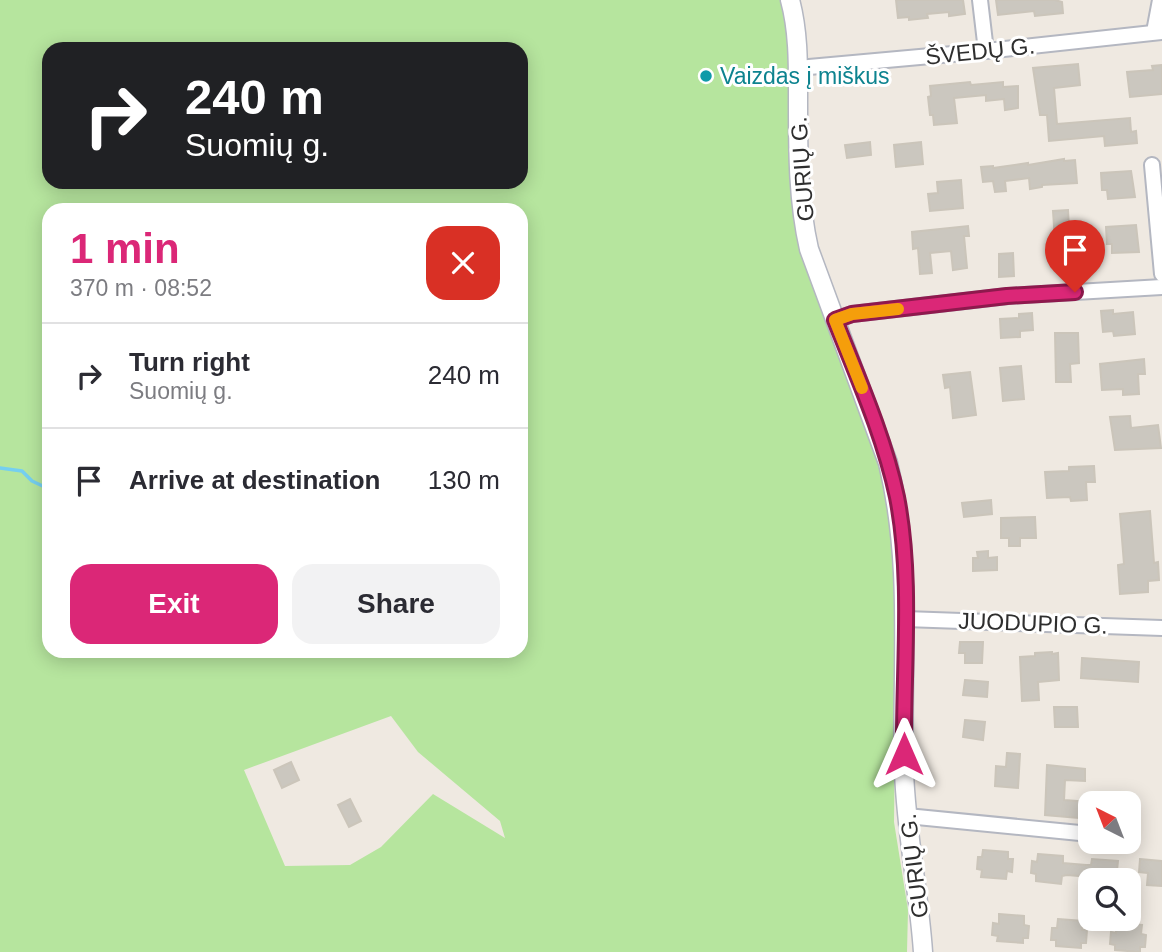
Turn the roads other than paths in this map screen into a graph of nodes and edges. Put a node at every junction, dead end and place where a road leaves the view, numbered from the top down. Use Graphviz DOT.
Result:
graph roads {
  1 [pos="790,0"];
  2 [pos="980,0"];
  3 [pos="1160,0"];
  4 [pos="1158,32"];
  5 [pos="986,51"];
  6 [pos="798,68"];
  7 [pos="1152,165"];
  8 [pos="1162,274"];
  9 [pos="1162,287"];
  10 [pos="835,320"];
  11 [pos="905,619"];
  12 [pos="1162,628"];
  13 [pos="907,816"];
  14 [pos="1078,833"];
  15 [pos="923,952"];
  1 -- 6 [label="street, GURIŲ G."];
  2 -- 5 [label="street"];
  3 -- 4 [label="street"];
  4 -- 5 [label="street, ŠVEDŲ G."];
  5 -- 6 [label="street, ŠVEDŲ G."];
  6 -- 10 [label="street, GURIŲ G."];
  7 -- 8 [label="street"];
  9 -- 10 [label="street"];
  10 -- 11 [label="street, GURIŲ G."];
  11 -- 12 [label="street, JUODUPIO G."];
  11 -- 13 [label="street, GURIŲ G."];
  13 -- 14 [label="street"];
  13 -- 15 [label="street, GURIŲ G."];
}
